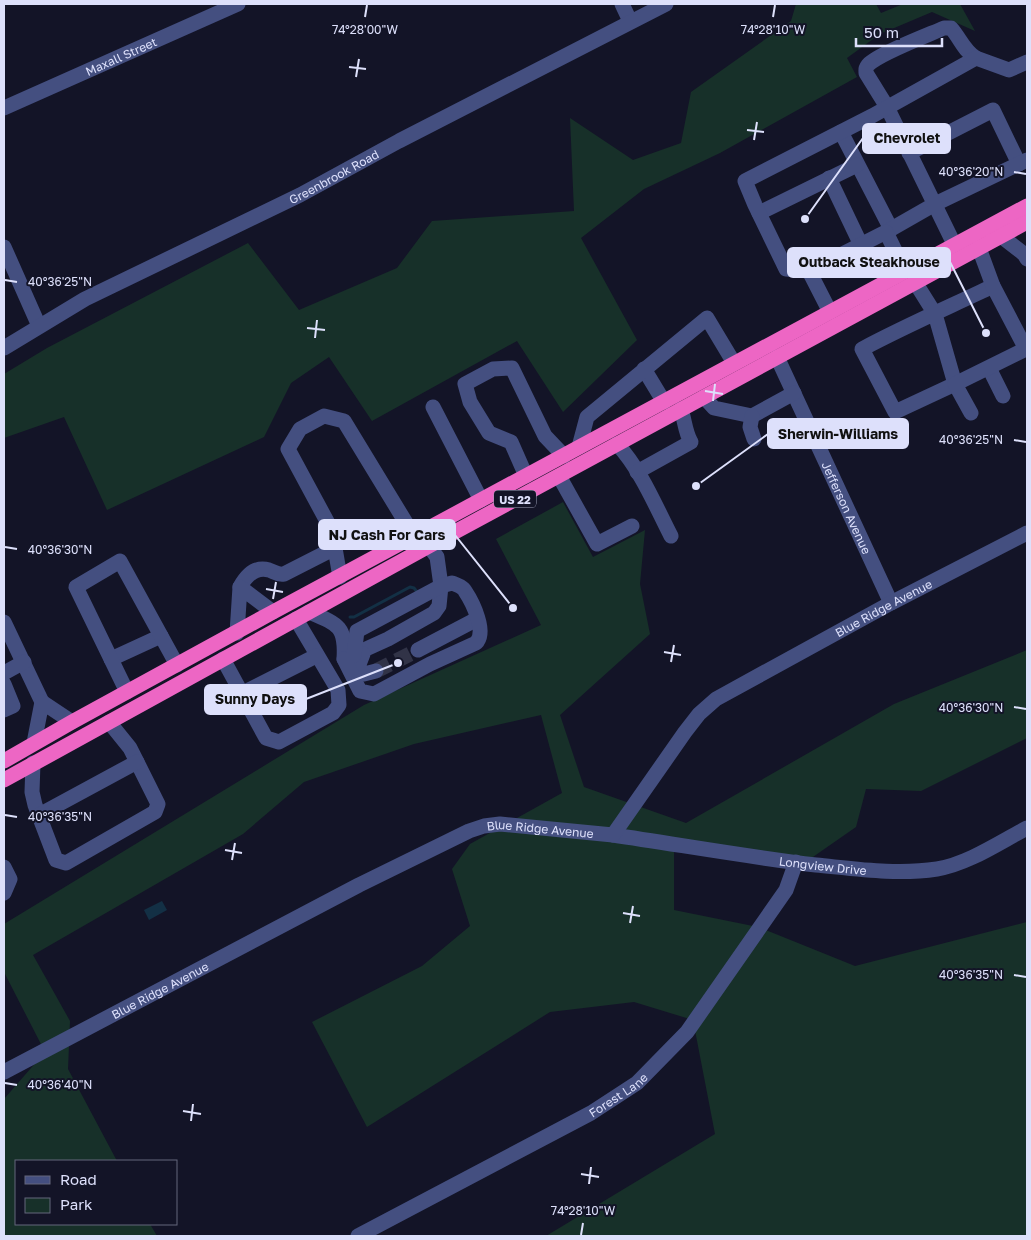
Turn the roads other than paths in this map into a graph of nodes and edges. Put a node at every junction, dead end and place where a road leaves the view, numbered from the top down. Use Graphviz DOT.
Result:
graph roads {
  1 [pos="238,4"];
  2 [pos="622,4"];
  3 [pos="666,4"];
  4 [pos="630,21"];
  5 [pos="976,58"];
  6 [pos="1027,62"];
  7 [pos="888,107"];
  8 [pos="4,108"];
  9 [pos="841,132"];
  10 [pos="909,153"];
  11 [pos="1023,162"];
  12 [pos="857,165"];
  13 [pos="829,178"];
  14 [pos="935,204"];
  15 [pos="1027,206"];
  16 [pos="757,209"];
  17 [pos="1027,222"];
  18 [pos="888,231"];
  19 [pos="1001,236"];
  20 [pos="954,244"];
  21 [pos="861,245"];
  22 [pos="4,247"];
  23 [pos="979,248"];
  24 [pos="1027,260"];
  25 [pos="905,270"];
  26 [pos="808,271"];
  27 [pos="915,282"];
  28 [pos="993,286"];
  29 [pos="830,312"];
  30 [pos="935,314"];
  31 [pos="39,326"];
  32 [pos="4,348"];
  33 [pos="1027,351"];
  34 [pos="777,357"];
  35 [pos="734,364"];
  36 [pos="989,368"];
  37 [pos="644,369"];
  38 [pos="956,384"];
  39 [pos="794,393"];
  40 [pos="704,396"];
  41 [pos="1003,396"];
  42 [pos="664,402"];
  43 [pos="433,407"];
  44 [pos="681,409"];
  45 [pos="971,413"];
  46 [pos="752,416"];
  47 [pos="754,439"];
  48 [pos="616,444"];
  49 [pos="579,447"];
  50 [pos="564,456"];
  51 [pos="637,472"];
  52 [pos="526,476"];
  53 [pos="559,476"];
  54 [pos="481,500"];
  55 [pos="632,526"];
  56 [pos="1027,533"];
  57 [pos="414,536"];
  58 [pos="671,536"];
  59 [pos="429,546"];
  60 [pos="335,548"];
  61 [pos="340,577"];
  62 [pos="441,586"];
  63 [pos="240,587"];
  64 [pos="891,603"];
  65 [pos="273,612"];
  66 [pos="309,612"];
  67 [pos="296,619"];
  68 [pos="478,619"];
  69 [pos="4,622"];
  70 [pos="237,632"];
  71 [pos="161,636"];
  72 [pos="418,650"];
  73 [pos="355,654"];
  74 [pos="316,656"];
  75 [pos="111,659"];
  76 [pos="223,659"];
  77 [pos="24,662"];
  78 [pos="177,665"];
  79 [pos="376,672"];
  80 [pos="4,673"];
  81 [pos="4,684"];
  82 [pos="127,692"];
  83 [pos="243,693"];
  84 [pos="42,702"];
  85 [pos="4,710"];
  86 [pos="72,722"];
  87 [pos="109,722"];
  88 [pos="34,743"];
  89 [pos="7,758"];
  90 [pos="137,762"];
  91 [pos="33,763"];
  92 [pos="4,780"];
  93 [pos="39,815"];
  94 [pos="1027,828"];
  95 [pos="613,835"];
  96 [pos="796,862"];
  97 [pos="4,867"];
  98 [pos="4,893"];
  99 [pos="4,1072"];
  100 [pos="358,1236"];
  1 -- 8 [label="street, Maxall Street"];
  2 -- 4 [label="street"];
  3 -- 4 [label="street, Greenbrook Road"];
  4 -- 31 [label="street, Greenbrook Road"];
  5 -- 6 [label="street"];
  5 -- 7 [label="street"];
  5 -- 7 [label="street"];
  7 -- 9 [label="street"];
  7 -- 10 [label="street"];
  9 -- 12 [label="street"];
  9 -- 16 [label="street"];
  10 -- 11 [label="street"];
  10 -- 14 [label="street"];
  11 -- 14 [label="street"];
  12 -- 13 [label="street"];
  12 -- 18 [label="street"];
  13 -- 16 [label="street"];
  13 -- 21 [label="street"];
  14 -- 18 [label="street"];
  14 -- 20 [label="street"];
  15 -- 20 [label="highway, US 22"];
  16 -- 26 [label="street"];
  17 -- 19 [label="highway, US 22"];
  18 -- 21 [label="street"];
  18 -- 25 [label="street"];
  19 -- 23 [label="highway, US 22"];
  19 -- 24 [label="street"];
  20 -- 25 [label="highway, US 22"];
  21 -- 26 [label="street"];
  22 -- 31 [label="street"];
  23 -- 27 [label="highway, US 22"];
  23 -- 28 [label="street"];
  25 -- 29 [label="highway, US 22"];
  26 -- 29 [label="street"];
  27 -- 30 [label="street"];
  27 -- 34 [label="highway, US 22"];
  28 -- 30 [label="street"];
  28 -- 33 [label="street"];
  29 -- 35 [label="highway, US 22"];
  30 -- 38 [label="street"];
  30 -- 38 [label="street"];
  31 -- 32 [label="street, Greenbrook Road"];
  33 -- 36 [label="street"];
  34 -- 39 [label="street, Jefferson Avenue"];
  34 -- 40 [label="highway, US 22"];
  35 -- 37 [label="street"];
  35 -- 42 [label="highway, US 22"];
  36 -- 38 [label="street"];
  36 -- 41 [label="street"];
  37 -- 42 [label="street"];
  37 -- 49 [label="street"];
  38 -- 45 [label="street"];
  39 -- 46 [label="street"];
  39 -- 64 [label="street, Jefferson Avenue"];
  40 -- 44 [label="highway, US 22"];
  40 -- 46 [label="street"];
  42 -- 49 [label="highway, US 22"];
  43 -- 54 [label="street"];
  44 -- 48 [label="highway, US 22"];
  44 -- 51 [label="street"];
  46 -- 47 [label="street"];
  48 -- 51 [label="street"];
  48 -- 53 [label="highway, US 22"];
  49 -- 50 [label="highway, US 22"];
  50 -- 52 [label="highway, US 22"];
  50 -- 52 [label="street"];
  51 -- 58 [label="street"];
  52 -- 54 [label="highway, US 22"];
  53 -- 55 [label="street"];
  53 -- 59 [label="highway, US 22"];
  54 -- 57 [label="highway, US 22"];
  56 -- 64 [label="street, Blue Ridge Avenue"];
  57 -- 60 [label="street"];
  57 -- 61 [label="highway, US 22"];
  59 -- 62 [label="street"];
  59 -- 66 [label="highway, US 22"];
  60 -- 61 [label="street"];
  60 -- 63 [label="street"];
  61 -- 65 [label="highway, US 22"];
  62 -- 68 [label="street"];
  62 -- 73 [label="street"];
  62 -- 73 [label="street"];
  63 -- 65 [label="street"];
  63 -- 70 [label="street"];
  64 -- 95 [label="street, Blue Ridge Avenue"];
  65 -- 70 [label="highway, US 22"];
  66 -- 67 [label="highway, US 22"];
  66 -- 73 [label="street"];
  67 -- 74 [label="street"];
  67 -- 76 [label="highway, US 22"];
  68 -- 72 [label="street"];
  68 -- 73 [label="street"];
  69 -- 77 [label="street"];
  70 -- 78 [label="highway, US 22"];
  71 -- 75 [label="street"];
  71 -- 75 [label="street"];
  71 -- 78 [label="street"];
  73 -- 79 [label="street"];
  74 -- 83 [label="street"];
  74 -- 83 [label="street"];
  75 -- 82 [label="street"];
  76 -- 83 [label="street"];
  76 -- 87 [label="highway, US 22"];
  77 -- 80 [label="street"];
  77 -- 84 [label="street"];
  78 -- 82 [label="highway, US 22"];
  81 -- 85 [label="street"];
  82 -- 86 [label="highway, US 22"];
  84 -- 86 [label="street"];
  84 -- 88 [label="street"];
  86 -- 88 [label="highway, US 22"];
  87 -- 90 [label="street"];
  87 -- 91 [label="highway, US 22"];
  88 -- 89 [label="highway, US 22"];
  90 -- 93 [label="street"];
  90 -- 93 [label="street"];
  91 -- 92 [label="highway, US 22"];
  91 -- 93 [label="street"];
  94 -- 96 [label="street, Longview Drive"];
  95 -- 96 [label="street, Longview Drive"];
  95 -- 99 [label="street, Blue Ridge Avenue"];
  96 -- 100 [label="street, Forest Lane"];
  97 -- 98 [label="street"];
}
